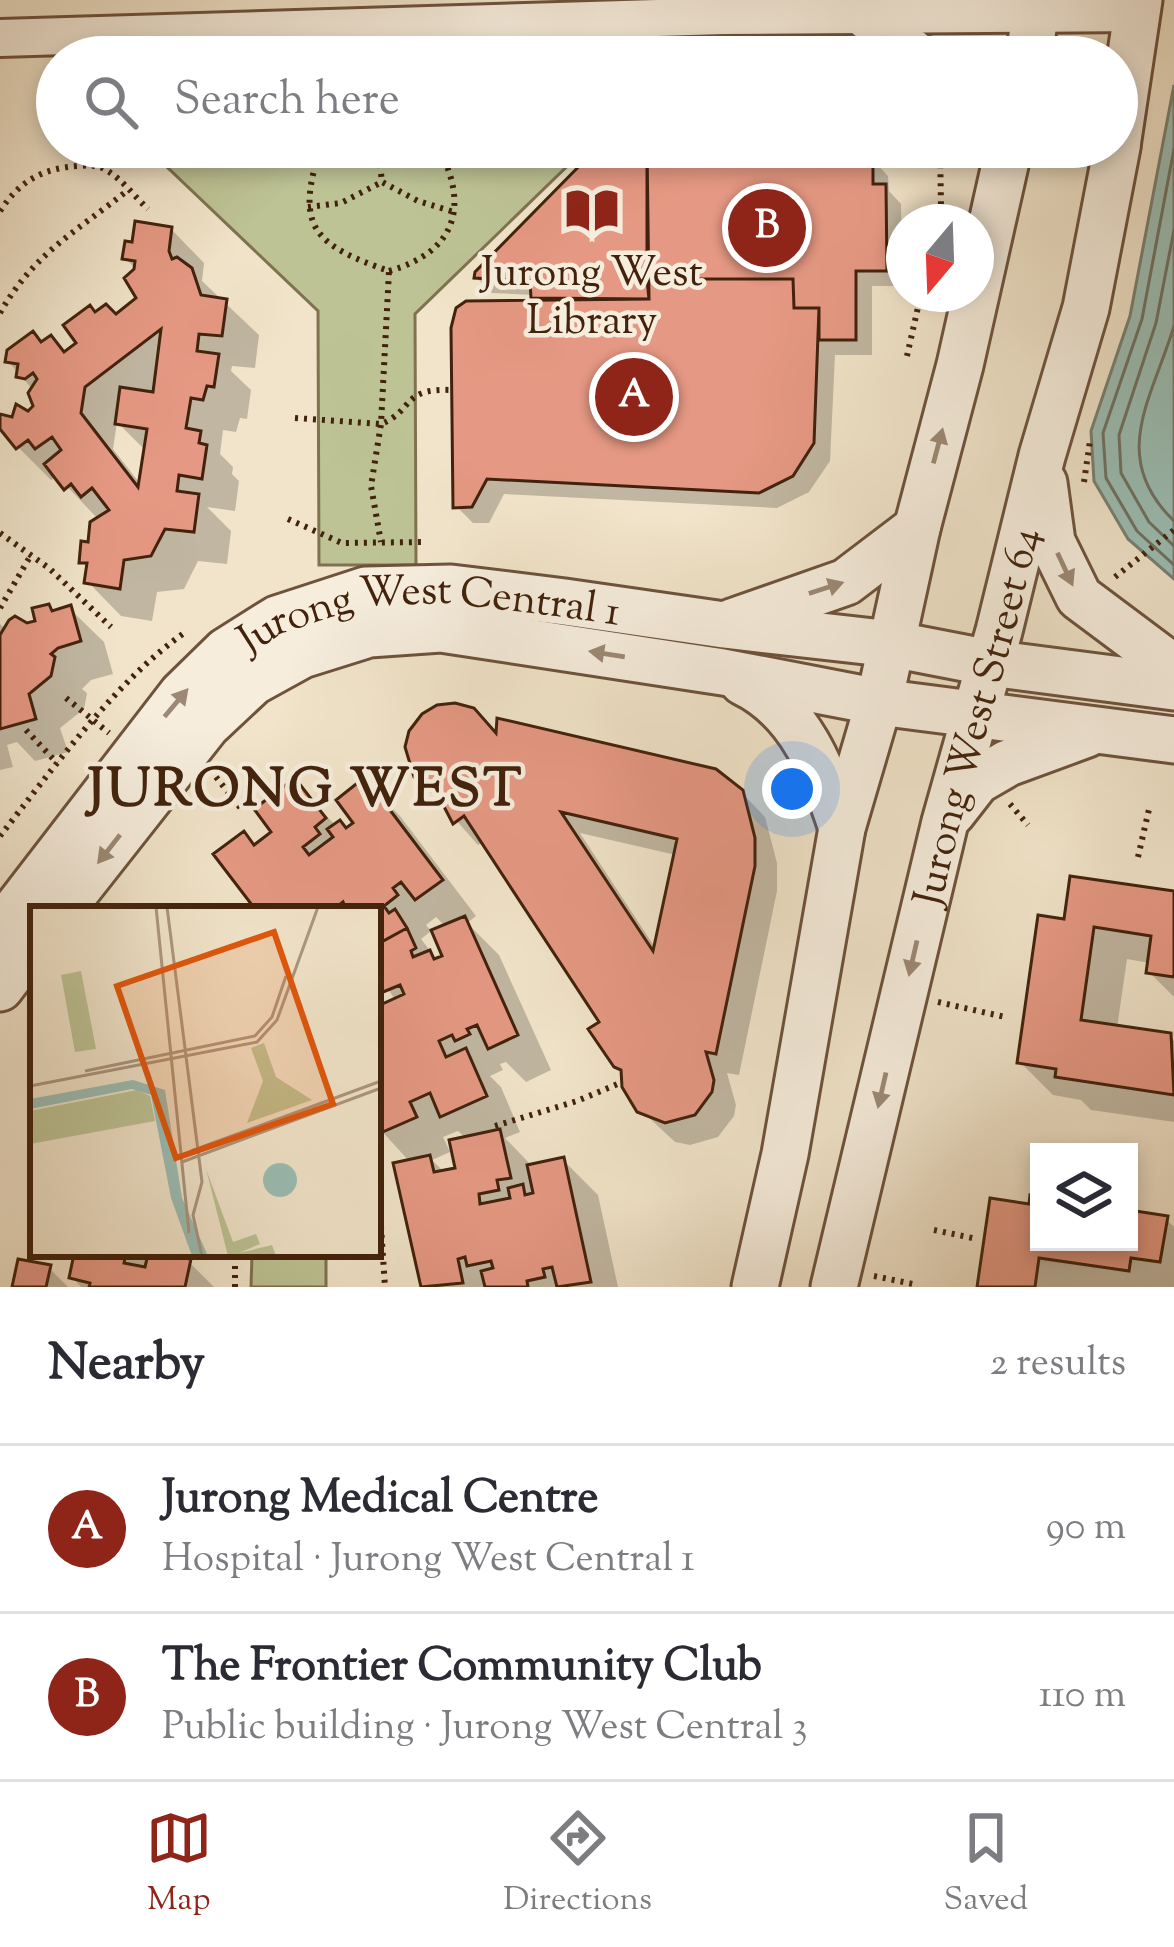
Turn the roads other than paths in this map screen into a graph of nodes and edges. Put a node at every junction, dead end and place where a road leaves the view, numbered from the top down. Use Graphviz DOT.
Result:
graph roads {
  1 [pos="1138,6"];
  2 [pos="868,16"];
  3 [pos="1034,24"];
  4 [pos="66,36"];
  5 [pos="892,36"];
  6 [pos="1134,36"];
  7 [pos="36,37"];
  8 [pos="0,38"];
  9 [pos="978,168"];
  10 [pos="1004,168"];
  11 [pos="1113,168"];
  12 [pos="982,204"];
  13 [pos="994,214"];
  14 [pos="970,312"];
  15 [pos="1042,456"];
  16 [pos="916,528"];
  17 [pos="724,625"];
  18 [pos="892,644"];
  19 [pos="990,663"];
  20 [pos="1174,668"];
  21 [pos="723,672"];
  22 [pos="1174,688"];
  23 [pos="879,702"];
  24 [pos="976,716"];
  25 [pos="1114,732"];
  26 [pos="1174,740"];
  27 [pos="945,821"];
  28 [pos="842,828"];
  29 [pos="64,906"];
  30 [pos="0,930"];
  31 [pos="30,949"];
  32 [pos="0,988"];
  33 [pos="844,1279"];
  34 [pos="755,1287"];
  1 -- 3 [label="street"];
  1 -- 6 [label="street, Jurong West Street 64"];
  2 -- 3 [label="street"];
  2 -- 4 [label="street"];
  2 -- 5 [label="street"];
  7 -- 8 [label="street"];
  9 -- 12 [label="street"];
  10 -- 13 [label="street"];
  11 -- 15 [label="street, Jurong West Street 64"];
  16 -- 14 [label="street, one-way"];
  15 -- 19 [label="street, Jurong West Street 64"];
  15 -- 20 [label="street, one-way"];
  17 -- 16 [label="street, one-way"];
  16 -- 18 [label="street"];
  17 -- 18 [label="street, Jurong West Central 1"];
  30 -- 17 [label="street, Jurong West Central 1, one-way"];
  18 -- 19 [label="street, Jurong West Central 1"];
  18 -- 23 [label="street"];
  19 -- 22 [label="street, Jurong West Central 1"];
  19 -- 24 [label="street, Jurong West Street 64"];
  21 -- 23 [label="street, Jurong West Central 1"];
  21 -- 28 [label="street"];
  21 -- 29 [label="street, Jurong West Central 1, one-way"];
  23 -- 24 [label="street, Jurong West Central 1"];
  23 -- 28 [label="street"];
  24 -- 25 [label="street, Jurong West Central 1"];
  24 -- 27 [label="street, Jurong West Street 64"];
  25 -- 26 [label="street, Jurong West Central 1"];
  25 -- 27 [label="street"];
  27 -- 33 [label="street, Jurong West Street 64, one-way"];
  28 -- 34 [label="street"];
  31 -- 32 [label="street"];
}
